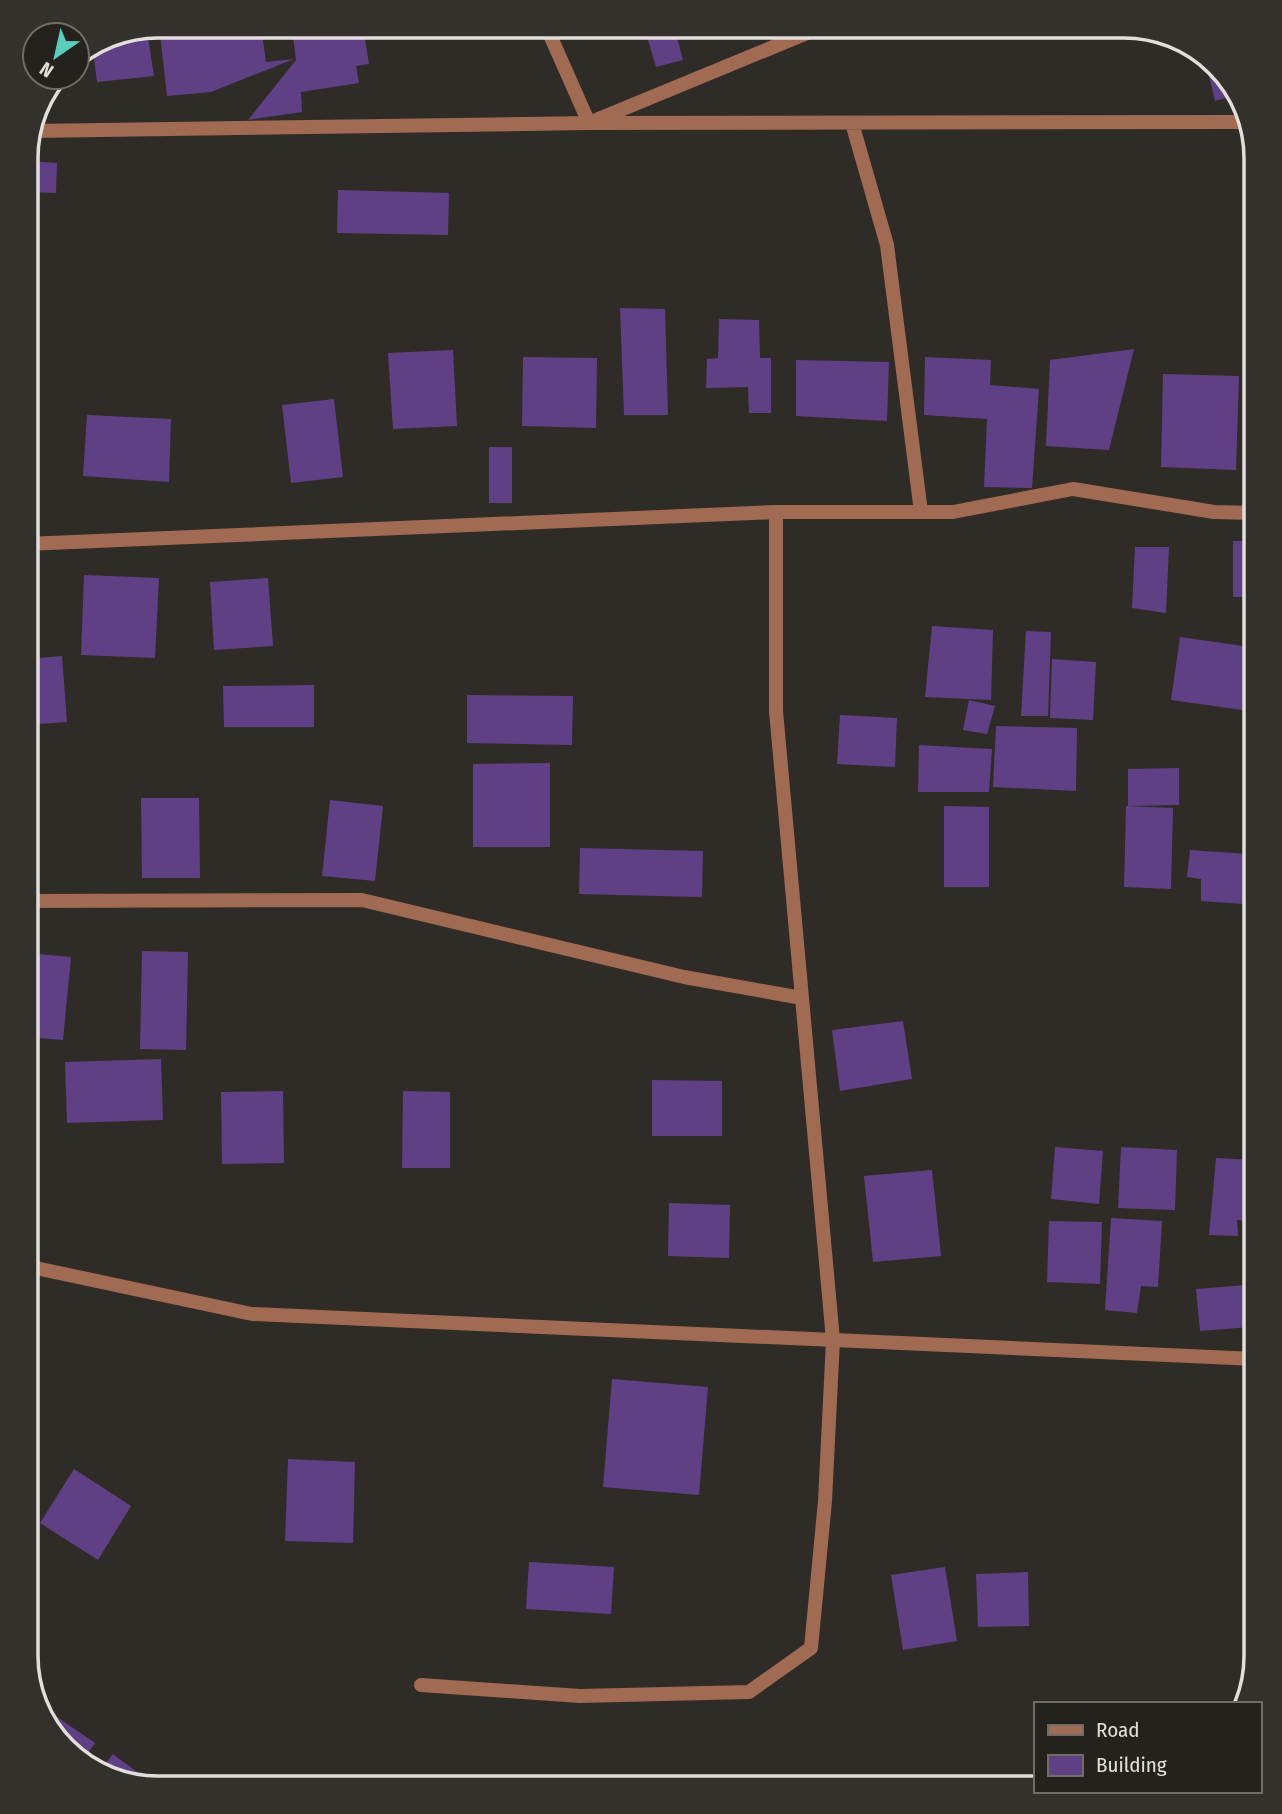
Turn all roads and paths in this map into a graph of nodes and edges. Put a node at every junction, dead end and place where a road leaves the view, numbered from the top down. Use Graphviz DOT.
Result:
graph roads {
  1 [pos="551,38"];
  2 [pos="793,39"];
  3 [pos="1237,122"];
  4 [pos="589,123"];
  5 [pos="852,123"];
  6 [pos="43,131"];
  7 [pos="776,512"];
  8 [pos="921,512"];
  9 [pos="1244,513"];
  10 [pos="39,543"];
  11 [pos="39,901"];
  12 [pos="802,998"];
  13 [pos="38,1269"];
  14 [pos="833,1340"];
  15 [pos="1244,1358"];
  16 [pos="421,1685"];
  1 -- 4 [label="street"];
  2 -- 4 [label="street"];
  3 -- 5 [label="street"];
  4 -- 5 [label="street"];
  4 -- 6 [label="street"];
  5 -- 8 [label="street"];
  7 -- 8 [label="street"];
  7 -- 10 [label="street"];
  7 -- 12 [label="street"];
  8 -- 9 [label="street"];
  11 -- 12 [label="street"];
  12 -- 14 [label="street"];
  13 -- 14 [label="street"];
  14 -- 15 [label="street"];
  14 -- 16 [label="street"];
}
